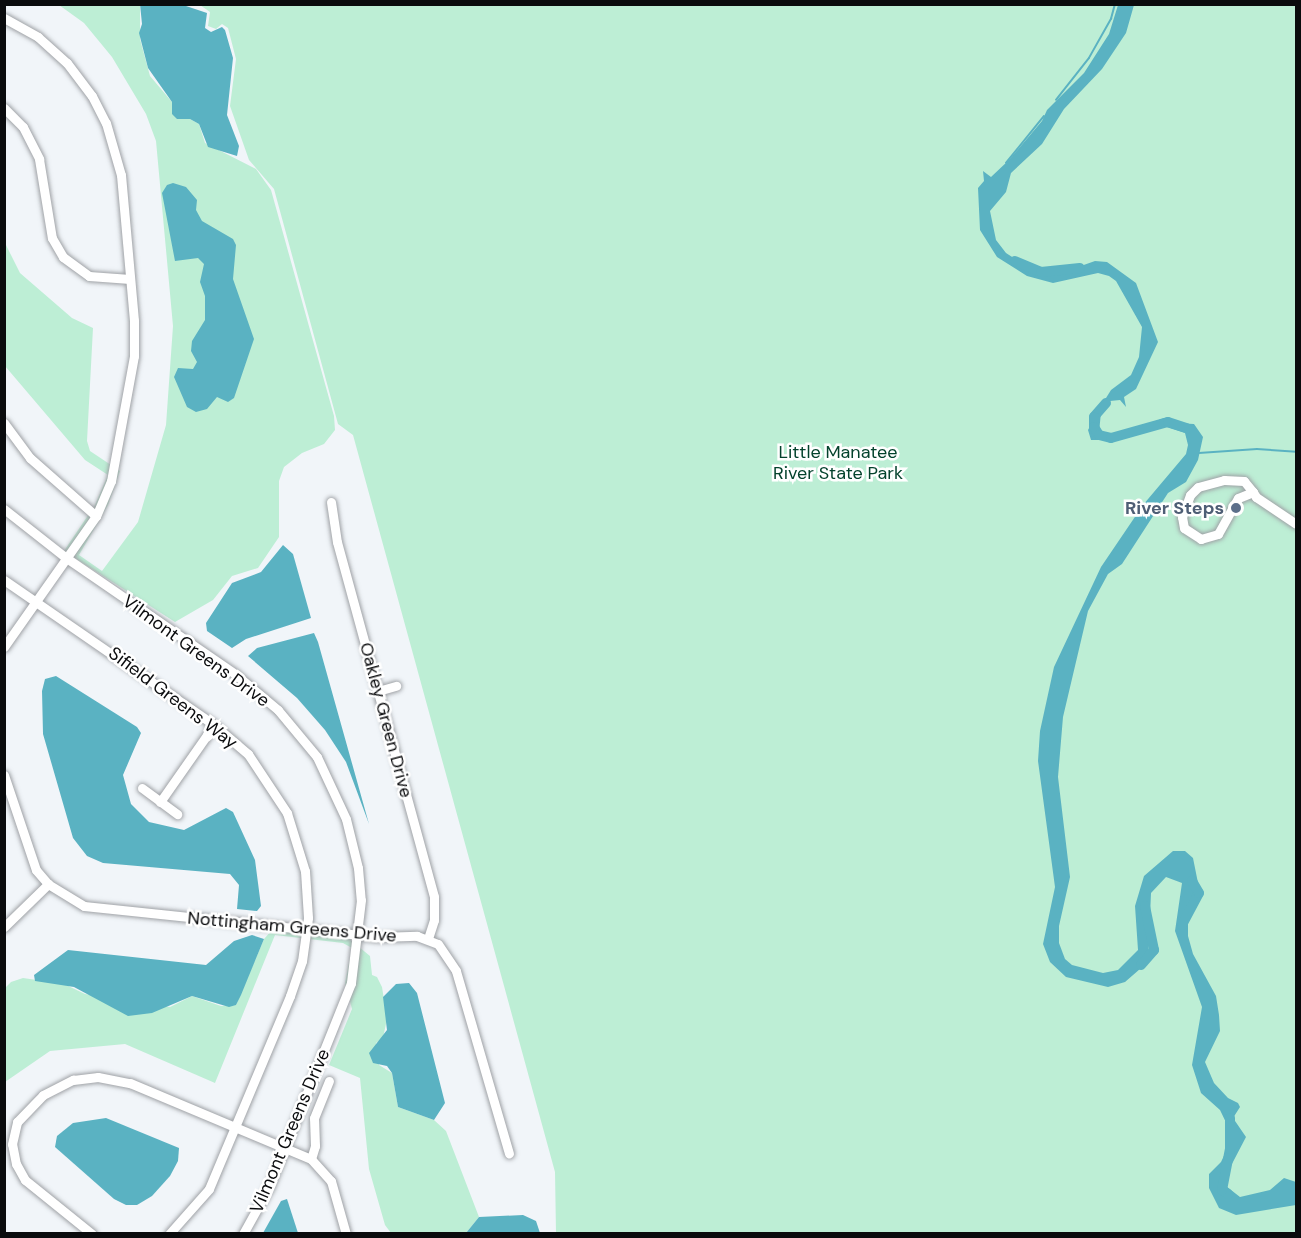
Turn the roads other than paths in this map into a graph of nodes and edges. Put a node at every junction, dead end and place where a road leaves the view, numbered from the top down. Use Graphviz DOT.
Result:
graph roads {
  1 [pos="4,18"];
  2 [pos="4,108"];
  3 [pos="130,279"];
  4 [pos="4,423"];
  5 [pos="1253,492"];
  6 [pos="332,502"];
  7 [pos="4,508"];
  8 [pos="96,516"];
  9 [pos="1296,524"];
  10 [pos="64,557"];
  11 [pos="4,580"];
  12 [pos="34,601"];
  13 [pos="4,647"];
  14 [pos="396,686"];
  15 [pos="378,691"];
  16 [pos="214,725"];
  17 [pos="4,775"];
  18 [pos="142,788"];
  19 [pos="160,802"];
  20 [pos="177,814"];
  21 [pos="48,884"];
  22 [pos="4,927"];
  23 [pos="307,930"];
  24 [pos="359,935"];
  25 [pos="428,938"];
  26 [pos="329,1081"];
  27 [pos="235,1126"];
  28 [pos="285,1147"];
  29 [pos="509,1153"];
  30 [pos="310,1159"];
  31 [pos="92,1233"];
  32 [pos="169,1233"];
  33 [pos="243,1233"];
  34 [pos="346,1233"];
  1 -- 3 [label="street"];
  2 -- 3 [label="street"];
  3 -- 8 [label="street"];
  4 -- 8 [label="street"];
  5 -- 5 [label="street"];
  5 -- 9 [label="street"];
  6 -- 15 [label="street, Oakley Green Drive"];
  7 -- 10 [label="street, Vilmont Greens Drive"];
  8 -- 10 [label="street"];
  10 -- 12 [label="street"];
  10 -- 24 [label="street, Vilmont Greens Drive"];
  11 -- 12 [label="street, Sifield Greens Way"];
  12 -- 13 [label="street"];
  12 -- 16 [label="street, Sifield Greens Way"];
  14 -- 15 [label="street"];
  15 -- 25 [label="street, Oakley Green Drive"];
  16 -- 19 [label="street"];
  16 -- 23 [label="street, Sifield Greens Way"];
  17 -- 21 [label="street, Nottingham Greens Drive"];
  18 -- 19 [label="street"];
  19 -- 20 [label="street"];
  21 -- 22 [label="street"];
  21 -- 23 [label="street, Nottingham Greens Drive"];
  23 -- 24 [label="street, Nottingham Greens Drive"];
  23 -- 27 [label="street, Sifield Greens Way"];
  24 -- 25 [label="street, Nottingham Greens Drive"];
  24 -- 28 [label="street, Vilmont Greens Drive"];
  25 -- 29 [label="street"];
  26 -- 30 [label="street"];
  27 -- 28 [label="street"];
  27 -- 31 [label="street"];
  27 -- 32 [label="street, Sifield Greens Way"];
  28 -- 30 [label="street"];
  28 -- 33 [label="street, Vilmont Greens Drive"];
  30 -- 34 [label="street"];
}
